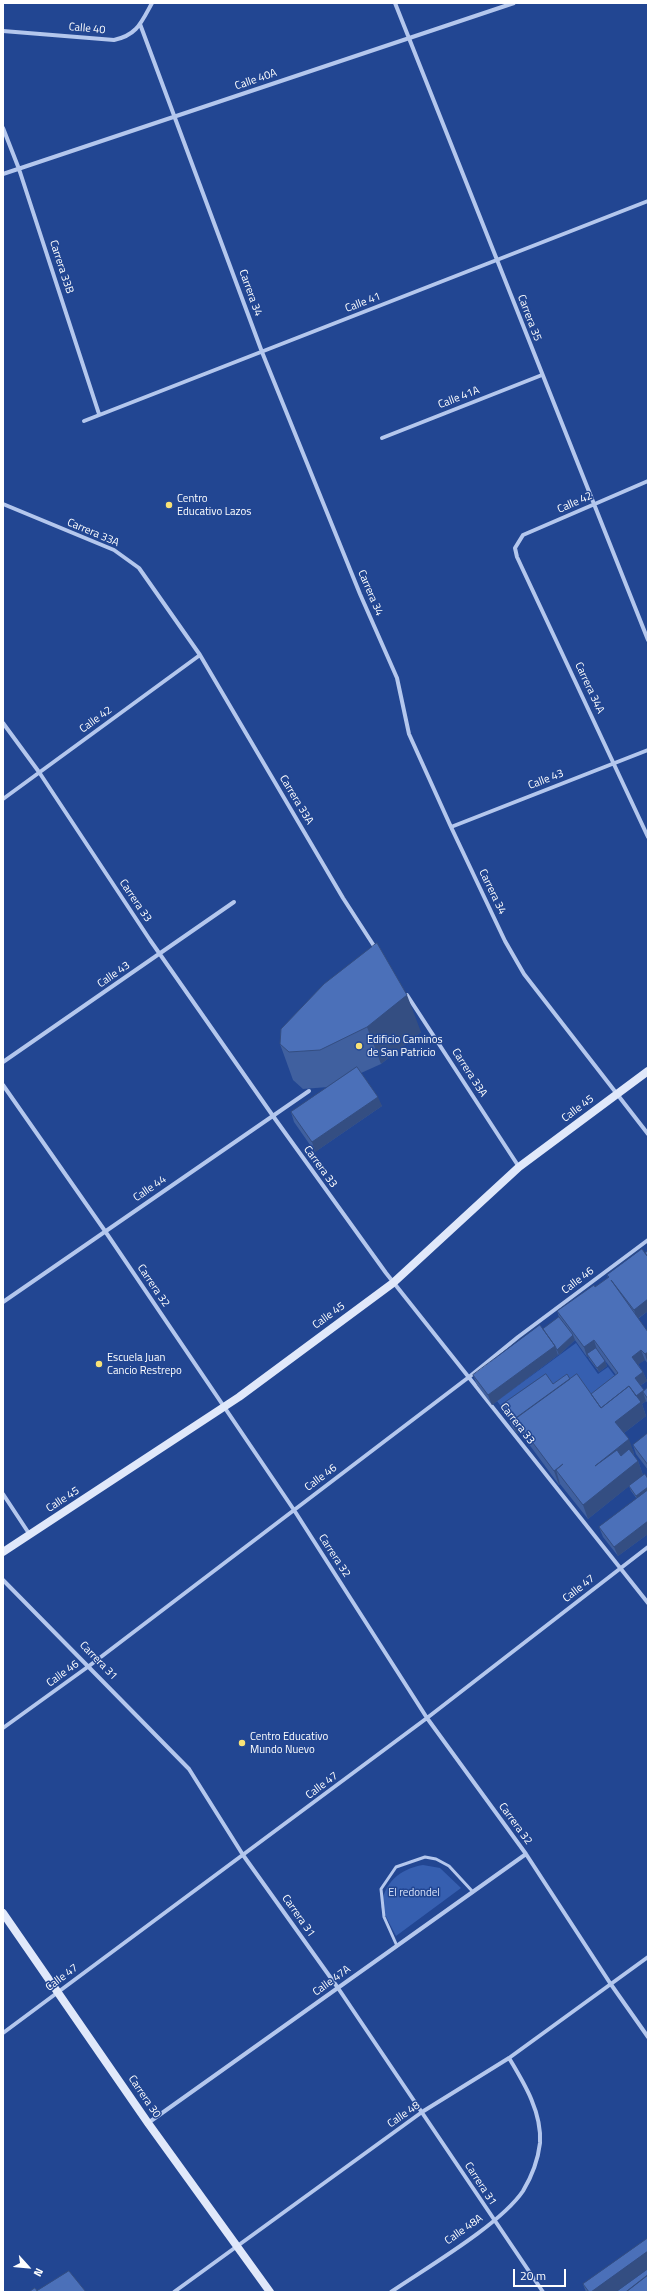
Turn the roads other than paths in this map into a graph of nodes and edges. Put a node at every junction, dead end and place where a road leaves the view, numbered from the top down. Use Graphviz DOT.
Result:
graph roads {
  1 [pos="152,3"];
  2 [pos="394,3"];
  3 [pos="514,3"];
  4 [pos="140,24"];
  5 [pos="3,31"];
  6 [pos="409,38"];
  7 [pos="176,117"];
  8 [pos="3,128"];
  9 [pos="19,169"];
  10 [pos="3,174"];
  11 [pos="648,200"];
  12 [pos="497,260"];
  13 [pos="262,352"];
  14 [pos="542,375"];
  15 [pos="99,414"];
  16 [pos="84,421"];
  17 [pos="382,438"];
  18 [pos="648,481"];
  19 [pos="3,504"];
  20 [pos="593,504"];
  21 [pos="514,548"];
  22 [pos="648,640"];
  23 [pos="200,655"];
  24 [pos="3,723"];
  25 [pos="648,750"];
  26 [pos="615,763"];
  27 [pos="39,772"];
  28 [pos="3,799"];
  29 [pos="451,827"];
  30 [pos="648,837"];
  31 [pos="234,902"];
  32 [pos="378,951"];
  33 [pos="160,954"];
  34 [pos="404,991"];
  35 [pos="3,1062"];
  36 [pos="648,1071"];
  37 [pos="3,1085"];
  38 [pos="308,1091"];
  39 [pos="617,1093"];
  40 [pos="272,1116"];
  41 [pos="648,1134"];
  42 [pos="519,1167"];
  43 [pos="105,1231"];
  44 [pos="648,1240"];
  45 [pos="393,1283"];
  46 [pos="3,1302"];
  47 [pos="469,1377"];
  48 [pos="224,1407"];
  49 [pos="3,1494"];
  50 [pos="294,1510"];
  51 [pos="30,1535"];
  52 [pos="648,1547"];
  53 [pos="3,1552"];
  54 [pos="620,1568"];
  55 [pos="3,1580"];
  56 [pos="648,1603"];
  57 [pos="90,1666"];
  58 [pos="427,1718"];
  59 [pos="3,1728"];
  60 [pos="526,1854"];
  61 [pos="243,1856"];
  62 [pos="473,1892"];
  63 [pos="3,1913"];
  64 [pos="398,1946"];
  65 [pos="648,1957"];
  66 [pos="610,1983"];
  67 [pos="338,1988"];
  68 [pos="58,1992"];
  69 [pos="3,2033"];
  70 [pos="648,2037"];
  71 [pos="509,2058"];
  72 [pos="422,2112"];
  73 [pos="148,2123"];
  74 [pos="494,2221"];
  75 [pos="238,2247"];
  76 [pos="174,2292"];
  77 [pos="270,2292"];
  78 [pos="391,2292"];
  79 [pos="544,2292"];
  1 -- 4 [label="street, Calle 40"];
  2 -- 6 [label="street, Carrera 35"];
  3 -- 6 [label="street, Calle 40A"];
  4 -- 5 [label="street, Calle 40"];
  4 -- 7 [label="street, Carrera 34"];
  6 -- 7 [label="street, Calle 40A"];
  6 -- 12 [label="street, Carrera 35"];
  7 -- 9 [label="street, Calle 40A"];
  7 -- 13 [label="street, Carrera 34"];
  8 -- 9 [label="street, Carrera 33B"];
  9 -- 10 [label="street, Calle 40A"];
  9 -- 15 [label="street, Carrera 33B"];
  11 -- 12 [label="street, Calle 41"];
  12 -- 13 [label="street, Calle 41"];
  12 -- 14 [label="street, Carrera 35"];
  13 -- 15 [label="street, Calle 41"];
  13 -- 29 [label="street, Carrera 34"];
  14 -- 17 [label="street, Calle 41A"];
  14 -- 20 [label="street, Carrera 35"];
  15 -- 16 [label="street, Calle 41"];
  18 -- 20 [label="street, Calle 42"];
  19 -- 23 [label="street, Carrera 33A"];
  20 -- 21 [label="street, Calle 42"];
  20 -- 22 [label="street, Carrera 35"];
  21 -- 26 [label="street, Carrera 34A"];
  23 -- 27 [label="street, Calle 42"];
  23 -- 32 [label="street, Carrera 33A"];
  24 -- 27 [label="street, Carrera 33"];
  25 -- 26 [label="street, Calle 43"];
  26 -- 29 [label="street, Calle 43"];
  26 -- 30 [label="street, Carrera 34A"];
  27 -- 28 [label="street, Calle 42"];
  27 -- 33 [label="street, Carrera 33"];
  29 -- 39 [label="street, Carrera 34"];
  31 -- 33 [label="street, Calle 43"];
  33 -- 35 [label="street, Calle 43"];
  33 -- 40 [label="street, Carrera 33"];
  34 -- 42 [label="street, Carrera 33A"];
  36 -- 39 [label="main road, Calle 45"];
  37 -- 43 [label="street, Carrera 32"];
  38 -- 40 [label="street, Calle 44"];
  39 -- 41 [label="street, Carrera 34"];
  39 -- 42 [label="main road, Calle 45"];
  40 -- 43 [label="street, Calle 44"];
  40 -- 45 [label="street, Carrera 33"];
  42 -- 45 [label="main road, Calle 45"];
  43 -- 46 [label="street, Calle 44"];
  43 -- 48 [label="street, Carrera 32"];
  44 -- 47 [label="street, Calle 46"];
  45 -- 47 [label="street, Carrera 33"];
  45 -- 48 [label="main road, Calle 45"];
  47 -- 50 [label="street, Calle 46"];
  47 -- 54 [label="street, Carrera 33"];
  48 -- 50 [label="street, Carrera 32"];
  48 -- 51 [label="main road, Calle 45"];
  49 -- 51 [label="street"];
  50 -- 57 [label="street, Calle 46"];
  50 -- 58 [label="street, Carrera 32"];
  51 -- 53 [label="main road, Calle 45"];
  52 -- 54 [label="street, Calle 47"];
  54 -- 56 [label="street, Carrera 33"];
  54 -- 58 [label="street, Calle 47"];
  55 -- 57 [label="street, Carrera 31"];
  57 -- 59 [label="street, Calle 46"];
  57 -- 61 [label="street, Carrera 31"];
  58 -- 60 [label="street, Carrera 32"];
  58 -- 61 [label="street, Calle 47"];
  60 -- 62 [label="street, Calle 47A"];
  60 -- 66 [label="street, Carrera 32"];
  61 -- 67 [label="street, Carrera 31"];
  61 -- 68 [label="street, Calle 47"];
  62 -- 64 [label="street, Calle 47A"];
  62 -- 64 [label="lane"];
  63 -- 68 [label="main road, Carrera 30"];
  64 -- 67 [label="street, Calle 47A"];
  65 -- 66 [label="street, Calle 48"];
  66 -- 70 [label="street, Carrera 32"];
  66 -- 71 [label="street, Calle 48"];
  67 -- 72 [label="street, Carrera 31"];
  67 -- 73 [label="street, Calle 47A"];
  68 -- 69 [label="street, Calle 47"];
  68 -- 73 [label="main road, Carrera 30"];
  71 -- 72 [label="street, Calle 48"];
  71 -- 74 [label="street, Calle 48A"];
  72 -- 74 [label="street, Carrera 31"];
  72 -- 75 [label="street, Calle 48"];
  73 -- 75 [label="main road, Carrera 30"];
  74 -- 78 [label="street, Calle 48A"];
  74 -- 79 [label="street, Carrera 31"];
  75 -- 76 [label="street, Calle 48"];
  75 -- 77 [label="main road, Carrera 30"];
}
